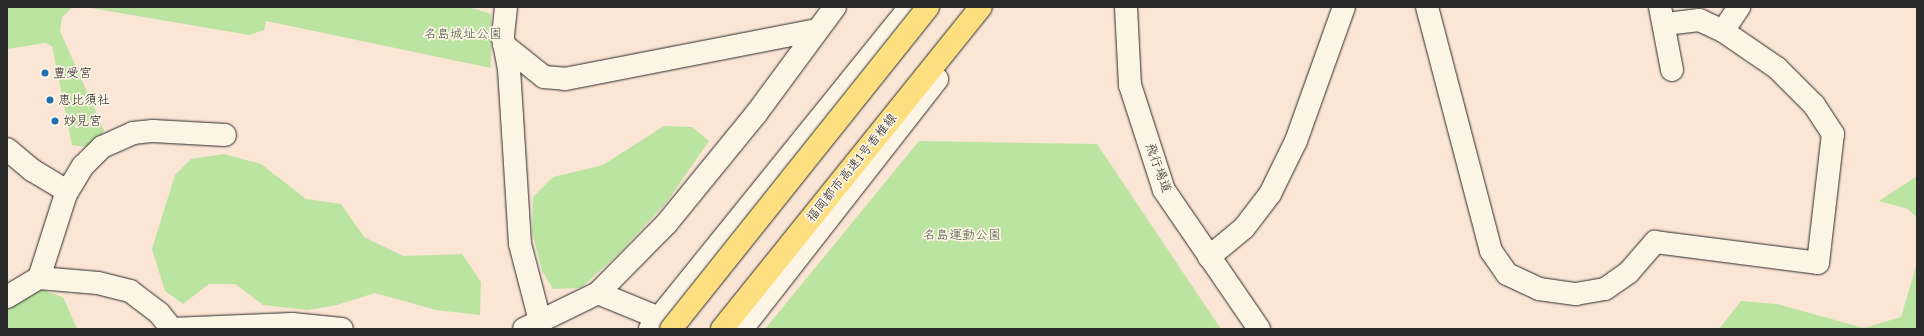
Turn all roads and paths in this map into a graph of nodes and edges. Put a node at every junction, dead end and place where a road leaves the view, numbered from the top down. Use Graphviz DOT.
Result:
graph roads {
  1 [pos="506,7"];
  2 [pos="835,7"];
  3 [pos="910,7"];
  4 [pos="928,7"];
  5 [pos="981,7"];
  6 [pos="993,7"];
  7 [pos="1126,7"];
  8 [pos="1344,7"];
  9 [pos="1426,7"];
  10 [pos="1739,7"];
  11 [pos="1663,15"];
  12 [pos="816,30"];
  13 [pos="1723,31"];
  14 [pos="504,45"];
  15 [pos="1672,70"];
  16 [pos="224,135"];
  17 [pos="7,149"];
  18 [pos="67,191"];
  19 [pos="1208,257"];
  20 [pos="39,278"];
  21 [pos="598,293"];
  22 [pos="7,297"];
  23 [pos="532,325"];
  24 [pos="663,326"];
  25 [pos="171,328"];
  26 [pos="342,329"];
  27 [pos="722,329"];
  28 [pos="742,329"];
  29 [pos="1258,329"];
  1 -- 14 [label="street"];
  2 -- 12 [label="street"];
  3 -- 24 [label="street"];
  4 -- 24 [label="highway, bridge"];
  5 -- 27 [label="highway, 福岡都市高速1号香椎線"];
  6 -- 28 [label="street"];
  7 -- 19 [label="street, 飛行場道"];
  8 -- 19 [label="street"];
  9 -- 13 [label="street"];
  10 -- 13 [label="street"];
  11 -- 13 [label="street"];
  11 -- 15 [label="street"];
  12 -- 14 [label="street"];
  12 -- 21 [label="street"];
  14 -- 23 [label="street"];
  16 -- 18 [label="street"];
  17 -- 18 [label="street"];
  18 -- 20 [label="street"];
  19 -- 29 [label="street, 飛行場道"];
  20 -- 22 [label="street"];
  20 -- 25 [label="street"];
  21 -- 23 [label="street"];
  21 -- 24 [label="street"];
  25 -- 26 [label="street"];
}
